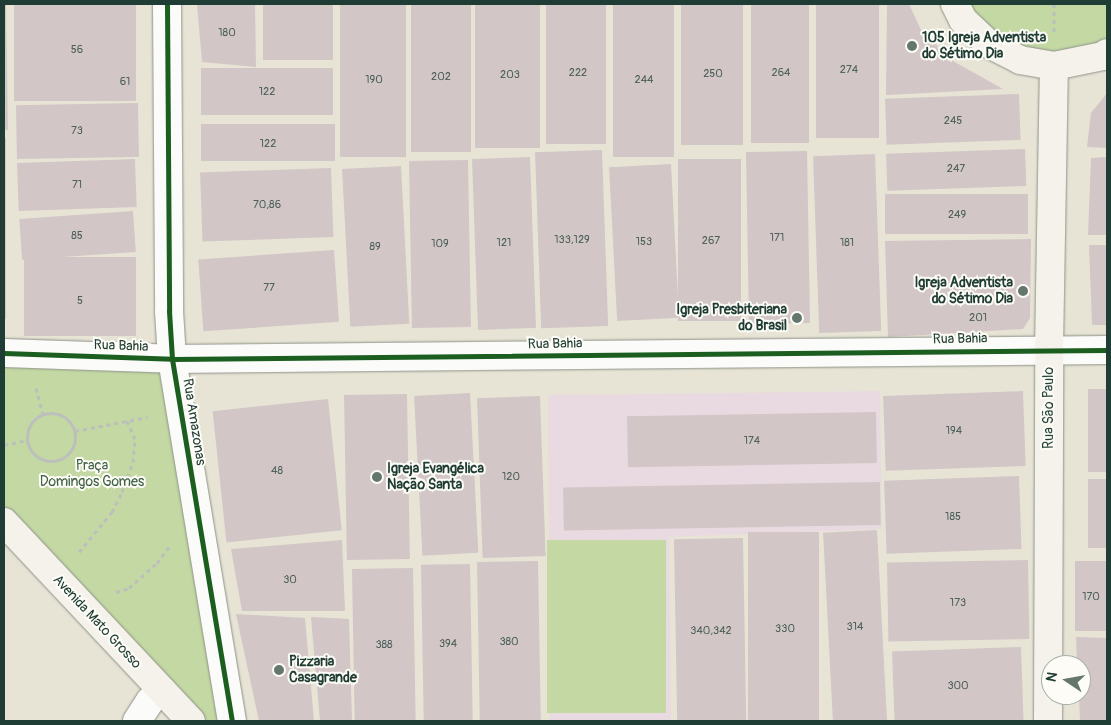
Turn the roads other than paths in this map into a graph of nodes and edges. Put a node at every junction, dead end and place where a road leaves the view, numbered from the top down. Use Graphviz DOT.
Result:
graph roads {
  1 [pos="167,4"];
  2 [pos="954,4"];
  3 [pos="1107,53"];
  4 [pos="1054,66"];
  5 [pos="1050,349"];
  6 [pos="1107,350"];
  7 [pos="4,353"];
  8 [pos="172,359"];
  9 [pos="4,522"];
  10 [pos="162,690"];
  11 [pos="137,721"];
  12 [pos="190,721"];
  13 [pos="232,721"];
  14 [pos="1048,721"];
  1 -- 8 [label="street, Rua Amazonas"];
  2 -- 4 [label="street"];
  3 -- 4 [label="street"];
  4 -- 5 [label="street, Rua São Paulo"];
  5 -- 6 [label="street, Rua Bahia"];
  5 -- 8 [label="street, Rua Bahia"];
  5 -- 14 [label="street, Rua São Paulo"];
  7 -- 8 [label="street, Rua Bahia"];
  8 -- 13 [label="street, Rua Amazonas"];
  9 -- 10 [label="street, Avenida Mato Grosso"];
  10 -- 11 [label="street"];
  10 -- 12 [label="street, Avenida Mato Grosso"];
}
